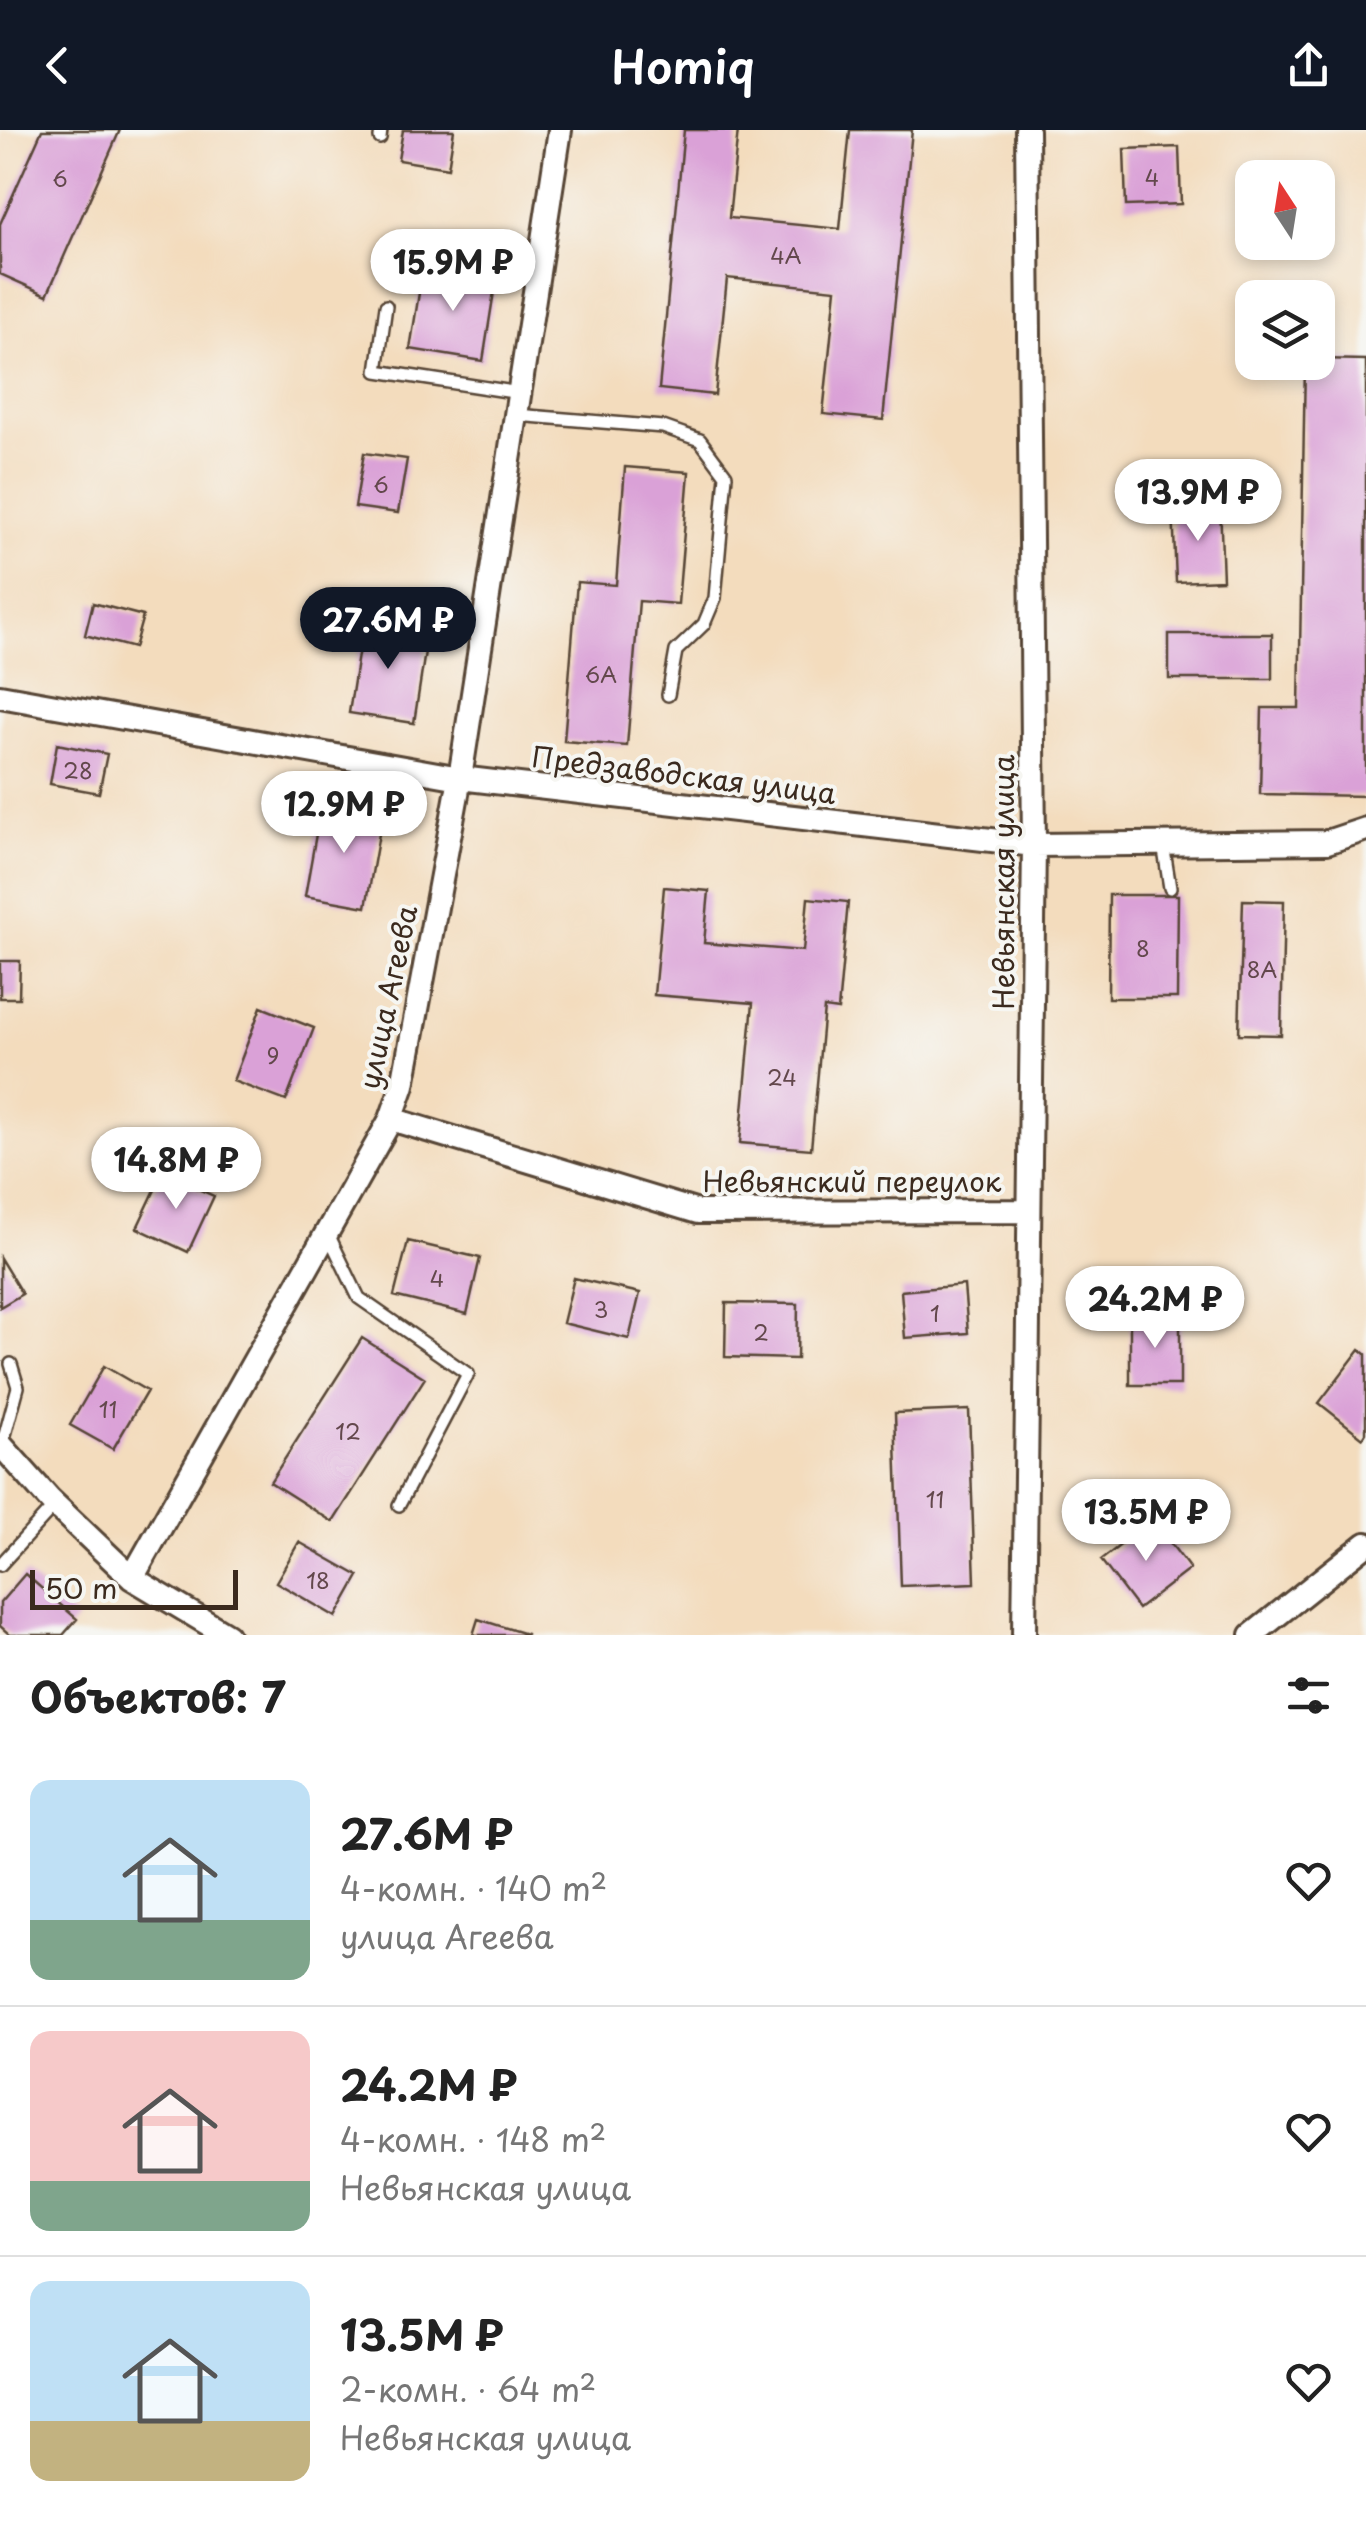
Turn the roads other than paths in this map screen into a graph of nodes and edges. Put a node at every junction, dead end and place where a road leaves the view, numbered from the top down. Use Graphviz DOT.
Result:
graph roads {
  1 [pos="560,130"];
  2 [pos="1027,130"];
  3 [pos="386,306"];
  4 [pos="518,404"];
  5 [pos="668,695"];
  6 [pos="0,696"];
  7 [pos="460,778"];
  8 [pos="1366,829"];
  9 [pos="1034,844"];
  10 [pos="1163,844"];
  11 [pos="1170,888"];
  12 [pos="391,1119"];
  13 [pos="1027,1210"];
  14 [pos="327,1232"];
  15 [pos="11,1364"];
  16 [pos="1,1445"];
  17 [pos="399,1504"];
  18 [pos="55,1505"];
  19 [pos="1364,1550"];
  20 [pos="0,1565"];
  21 [pos="132,1578"];
  22 [pos="227,1635"];
  23 [pos="1024,1635"];
  24 [pos="1252,1635"];
  1 -- 4 [label="street, улица Агеева"];
  2 -- 9 [label="street, Невьянская улица"];
  3 -- 4 [label="lane"];
  4 -- 5 [label="lane"];
  4 -- 7 [label="street, улица Агеева"];
  6 -- 7 [label="street, Предзаводская улица"];
  7 -- 9 [label="street, Предзаводская улица"];
  7 -- 12 [label="street, улица Агеева"];
  8 -- 10 [label="street, Предзаводская улица"];
  9 -- 10 [label="street, Предзаводская улица"];
  9 -- 13 [label="street, Невьянская улица"];
  10 -- 11 [label="lane"];
  12 -- 13 [label="street, Невьянский переулок"];
  12 -- 14 [label="street, улица Агеева"];
  13 -- 23 [label="street, Невьянская улица"];
  14 -- 17 [label="lane"];
  14 -- 21 [label="street, улица Агеева"];
  15 -- 16 [label="lane"];
  16 -- 18 [label="street"];
  18 -- 20 [label="lane"];
  18 -- 21 [label="street"];
  19 -- 24 [label="street"];
  21 -- 22 [label="street"];
}
